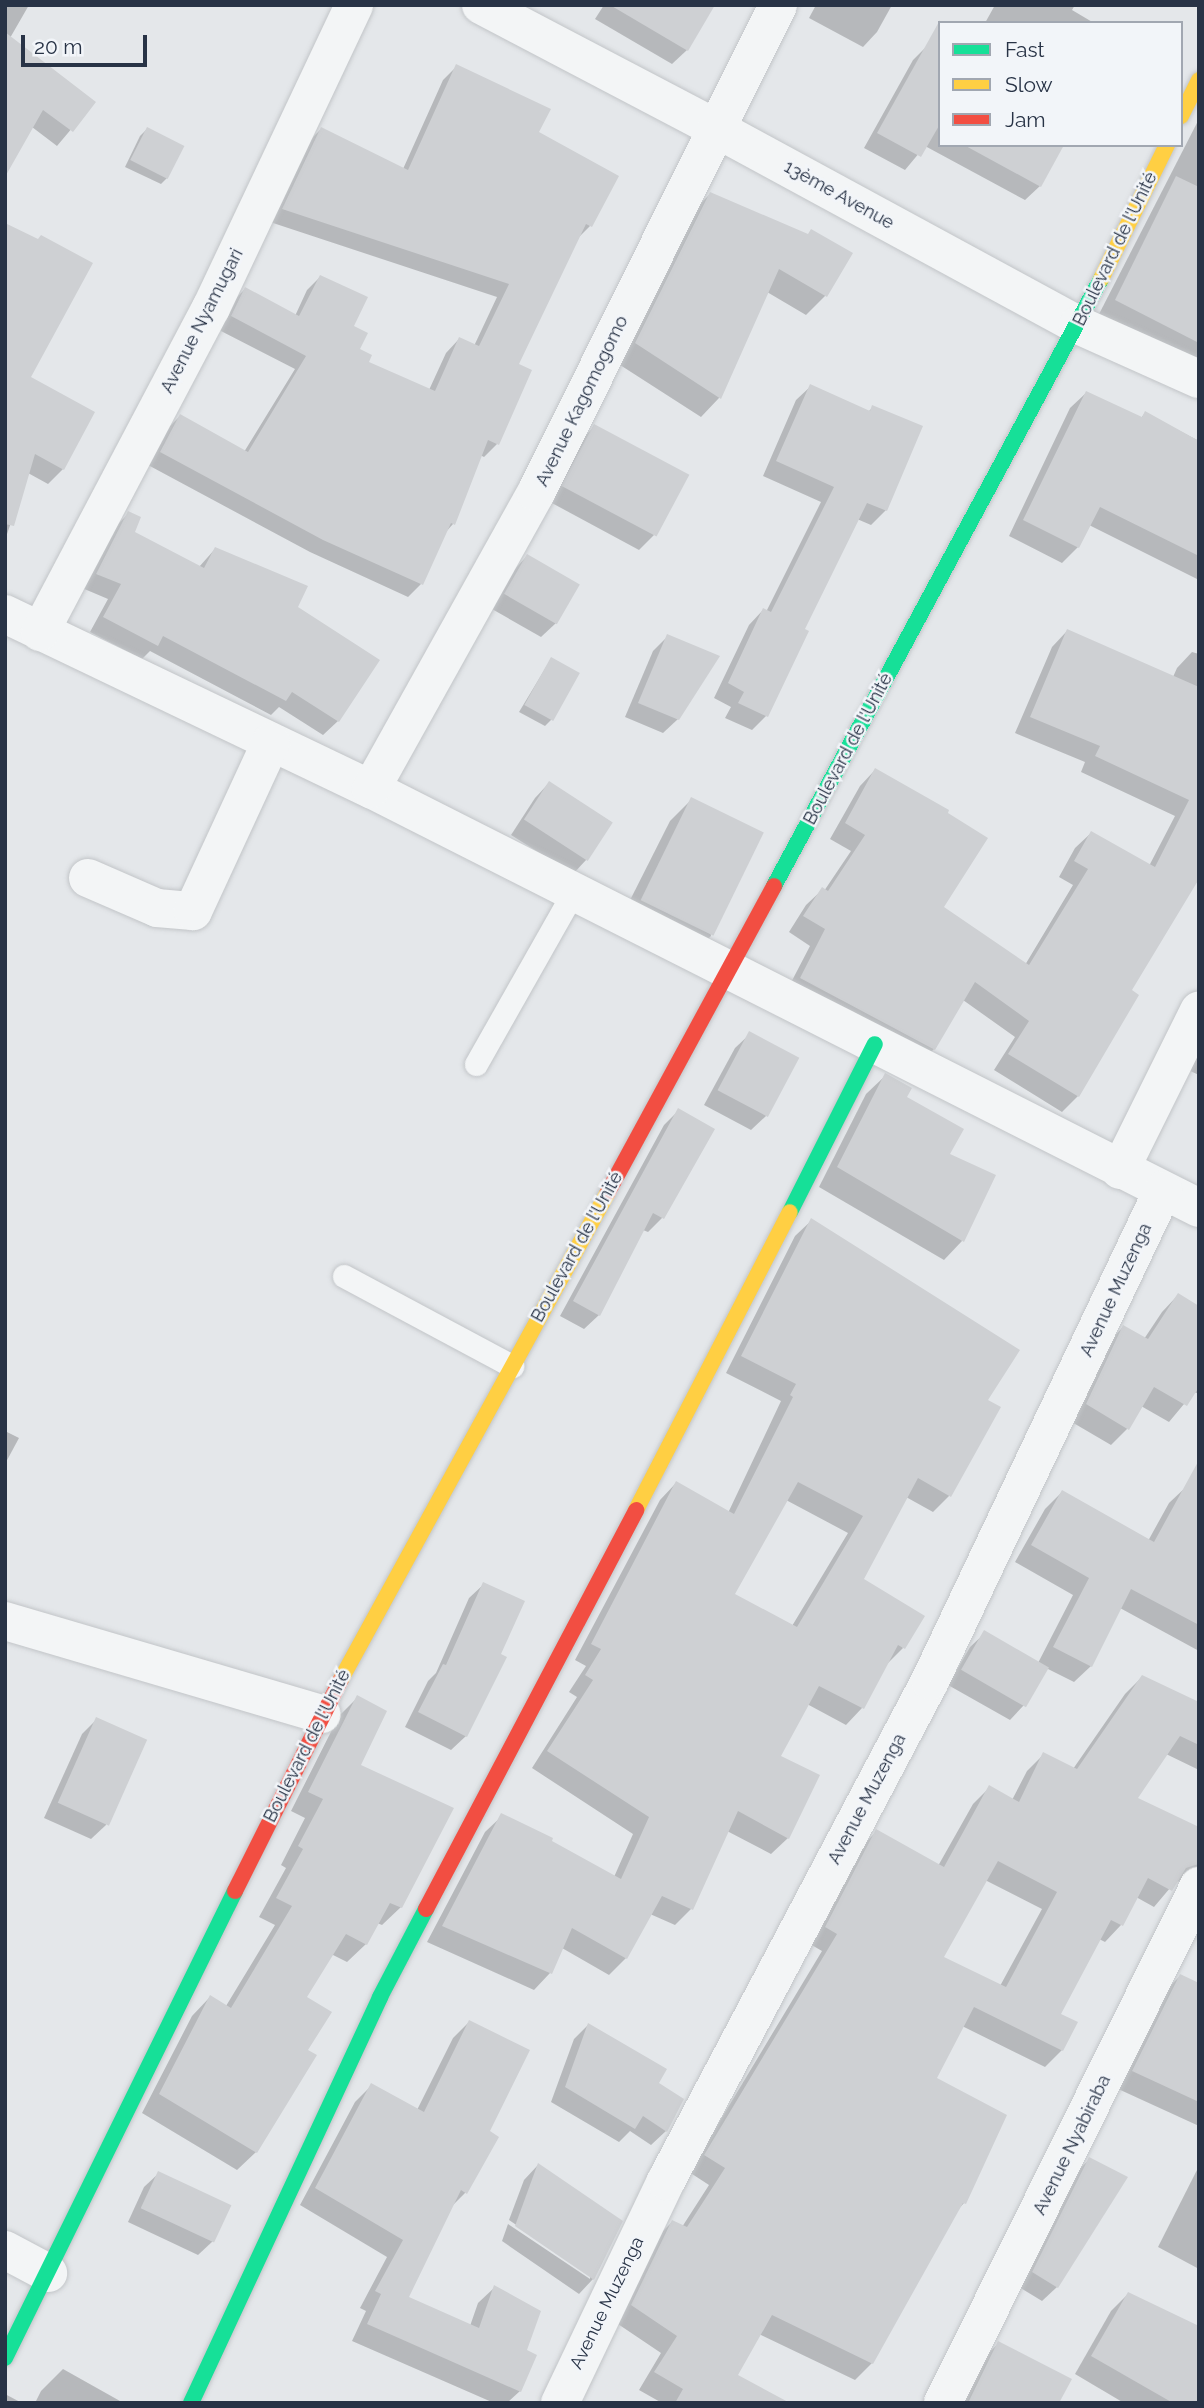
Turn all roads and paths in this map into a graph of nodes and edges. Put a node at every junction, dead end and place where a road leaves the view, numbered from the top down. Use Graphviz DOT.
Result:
graph roads {
  1 [pos="354,5"];
  2 [pos="481,5"];
  3 [pos="778,5"];
  4 [pos="1199,80"];
  5 [pos="1183,112"];
  6 [pos="717,129"];
  7 [pos="1166,147"];
  8 [pos="1077,325"];
  9 [pos="1199,379"];
  10 [pos="5,614"];
  11 [pos="40,632"];
  12 [pos="271,741"];
  13 [pos="371,789"];
  14 [pos="88,878"];
  15 [pos="574,891"];
  16 [pos="729,970"];
  17 [pos="1199,1012"];
  18 [pos="875,1044"];
  19 [pos="476,1064"];
  20 [pos="1120,1170"];
  21 [pos="1163,1190"];
  22 [pos="1199,1208"];
  23 [pos="344,1276"];
  24 [pos="512,1366"];
  25 [pos="5,1621"];
  26 [pos="321,1714"];
  27 [pos="1199,1886"];
  28 [pos="5,2250"];
  29 [pos="48,2273"];
  30 [pos="5,2358"];
  31 [pos="191,2403"];
  32 [pos="560,2403"];
  33 [pos="943,2403"];
  1 -- 11 [label="street, Avenue Nyamugari"];
  2 -- 6 [label="street, 13ème Avenue"];
  3 -- 6 [label="street, Avenue Kagomogomo"];
  4 -- 5 [label="street"];
  6 -- 8 [label="street, 13ème Avenue"];
  6 -- 13 [label="street, Avenue Kagomogomo"];
  7 -- 8 [label="street, Boulevard de l'Unité"];
  8 -- 9 [label="street, 13ème Avenue"];
  8 -- 16 [label="street, Boulevard de l'Unité"];
  10 -- 11 [label="street"];
  11 -- 12 [label="street"];
  12 -- 13 [label="street"];
  12 -- 14 [label="street"];
  13 -- 15 [label="street"];
  15 -- 16 [label="street"];
  15 -- 19 [label="lane"];
  16 -- 18 [label="street"];
  16 -- 24 [label="street, Boulevard de l'Unité"];
  17 -- 20 [label="street"];
  18 -- 20 [label="street"];
  18 -- 31 [label="street"];
  20 -- 21 [label="street"];
  21 -- 22 [label="street"];
  21 -- 32 [label="street, Avenue Muzenga"];
  23 -- 24 [label="lane"];
  24 -- 26 [label="street, Boulevard de l'Unité"];
  25 -- 26 [label="street"];
  26 -- 29 [label="street, Boulevard de l'Unité"];
  27 -- 33 [label="street, Avenue Nyabiraba"];
  28 -- 29 [label="street"];
  29 -- 30 [label="street, Boulevard de l'Unité"];
}
